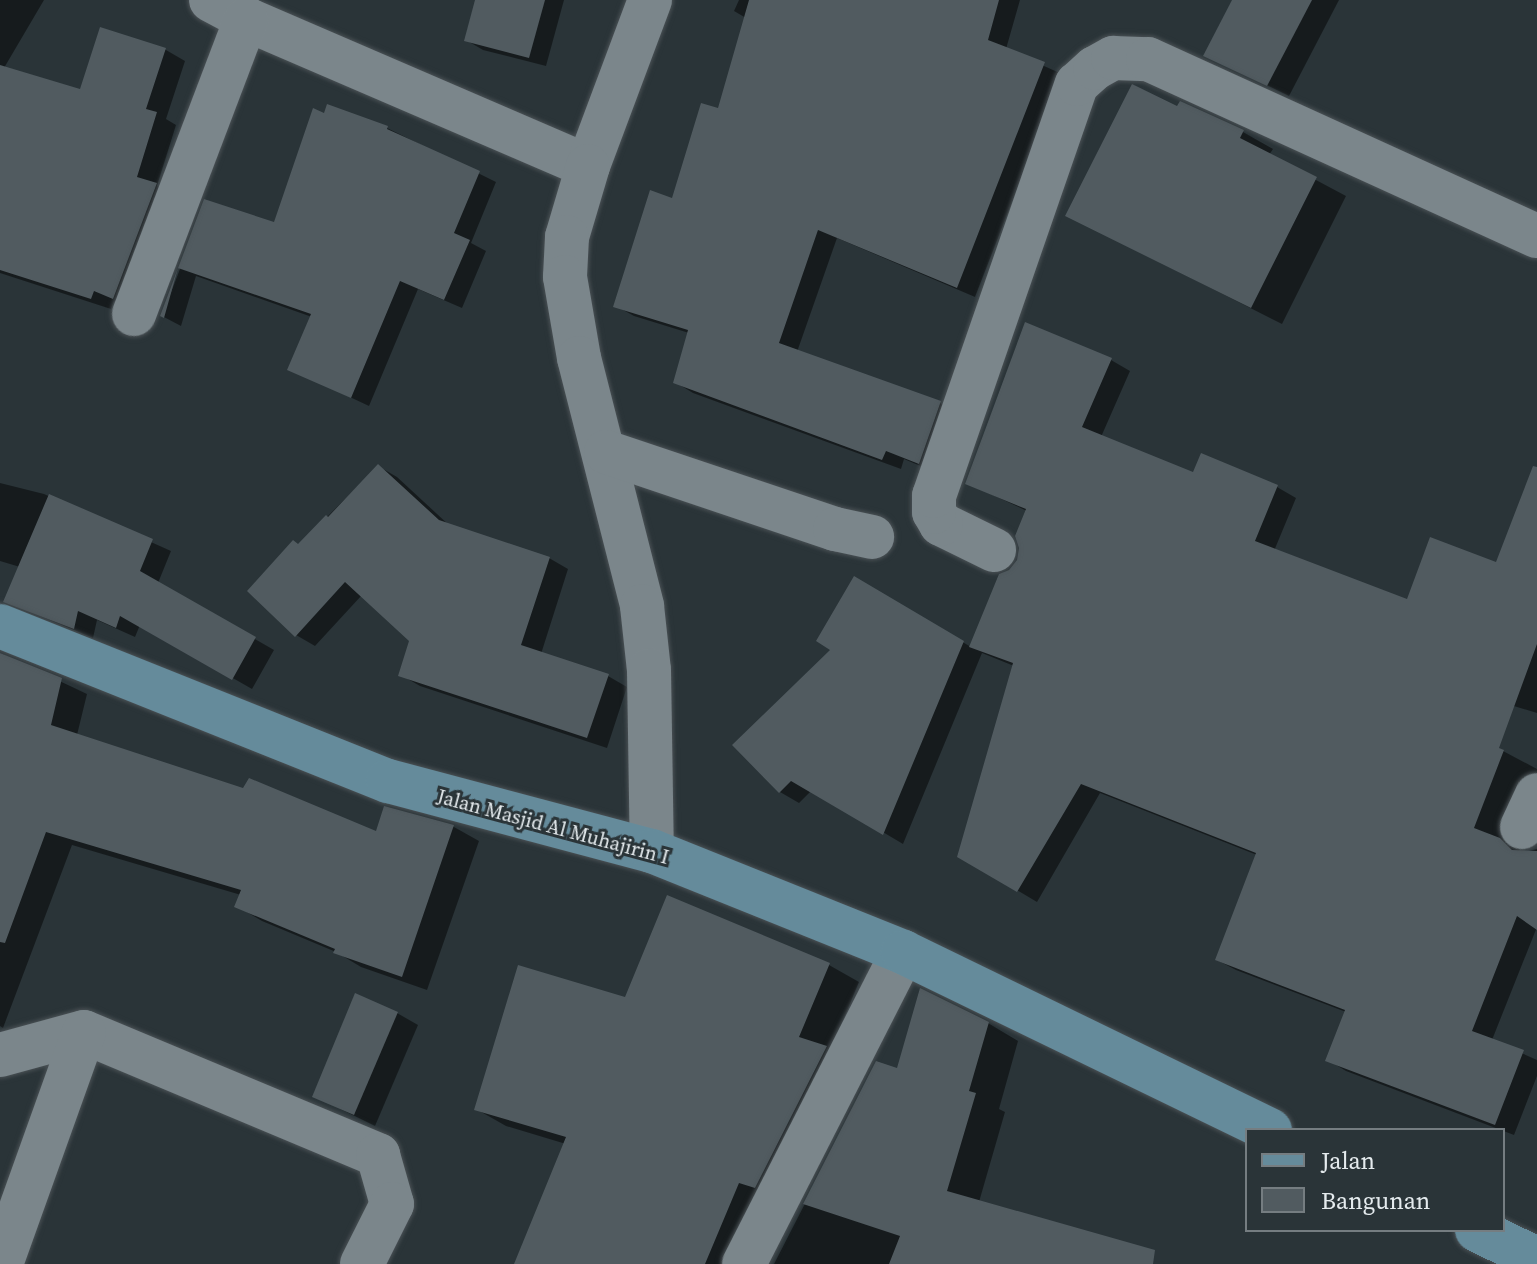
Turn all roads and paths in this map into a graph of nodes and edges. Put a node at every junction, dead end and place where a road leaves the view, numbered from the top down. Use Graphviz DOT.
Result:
graph roads {
  1 [pos="650,0"];
  2 [pos="228,10"];
  3 [pos="588,166"];
  4 [pos="1537,236"];
  5 [pos="134,314"];
  6 [pos="606,452"];
  7 [pos="872,537"];
  8 [pos="994,550"];
  9 [pos="0,626"];
  10 [pos="652,851"];
  11 [pos="903,952"];
  12 [pos="84,1032"];
  13 [pos="0,1055"];
  14 [pos="1266,1128"];
  15 [pos="1481,1232"];
  16 [pos="1537,1259"];
  17 [pos="1,1264"];
  18 [pos="362,1264"];
  19 [pos="744,1264"];
  1 -- 3 [label="street"];
  2 -- 3 [label="street"];
  2 -- 5 [label="street"];
  3 -- 6 [label="street"];
  4 -- 8 [label="street"];
  6 -- 7 [label="street"];
  6 -- 10 [label="street"];
  9 -- 10 [label="street, Jalan Masjid Al Muhajirin I"];
  10 -- 11 [label="street, Jalan Masjid Al Muhajirin I"];
  11 -- 14 [label="street, Jalan Masjid Al Muhajirin I"];
  11 -- 19 [label="street"];
  12 -- 13 [label="street"];
  12 -- 17 [label="street"];
  12 -- 18 [label="street"];
  15 -- 16 [label="street"];
}
